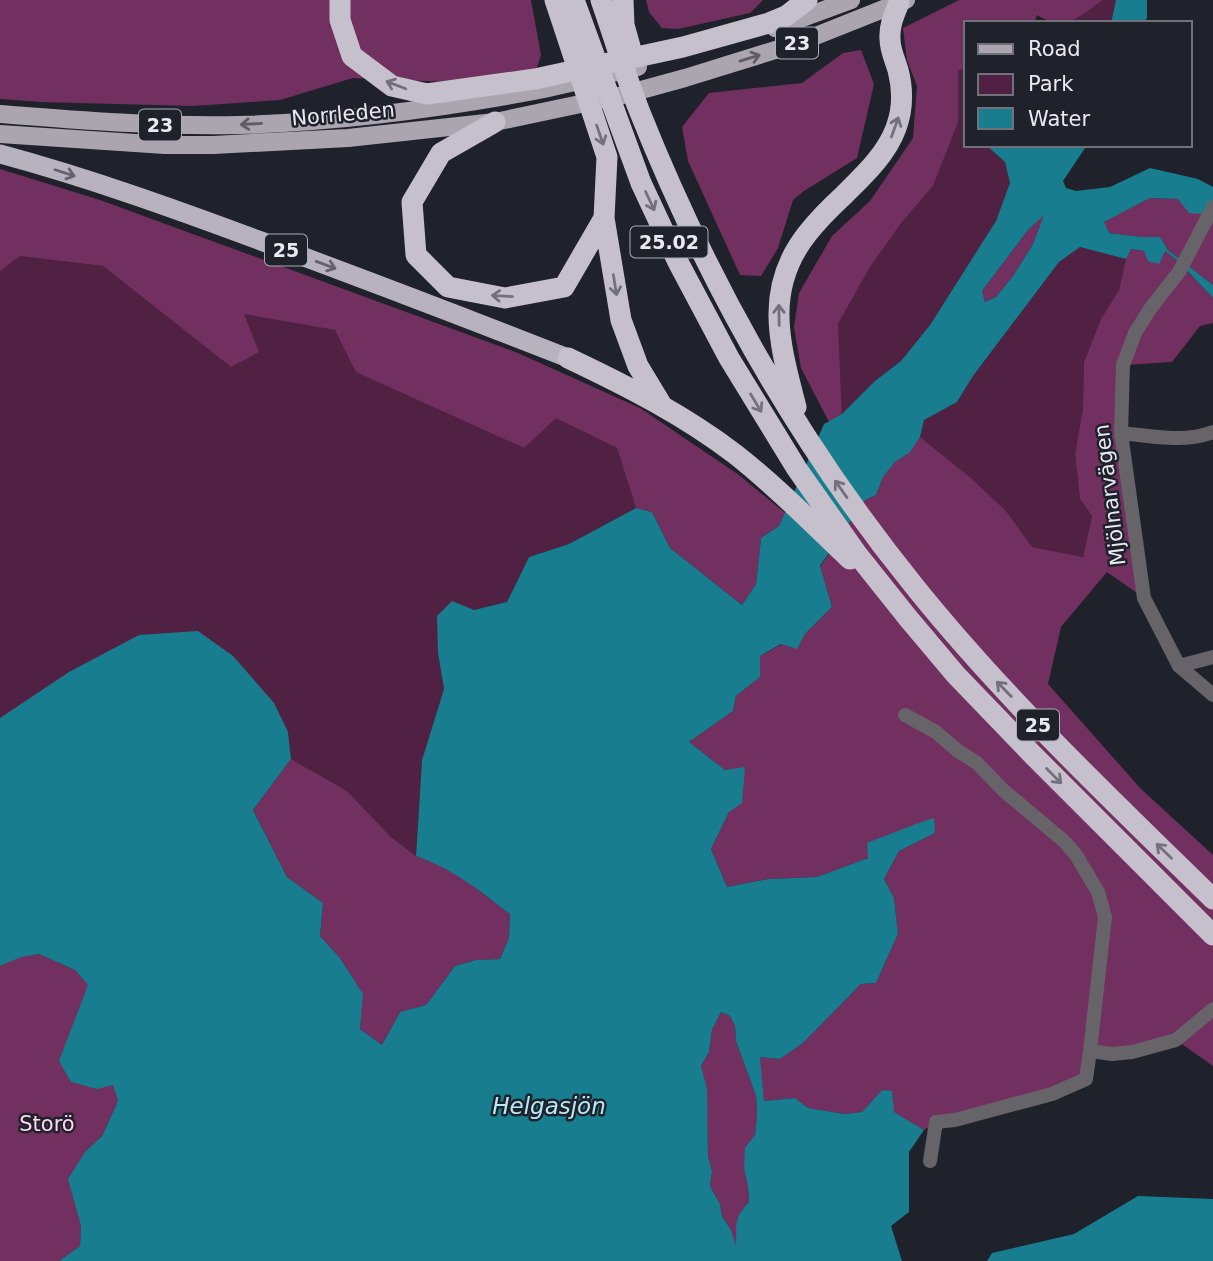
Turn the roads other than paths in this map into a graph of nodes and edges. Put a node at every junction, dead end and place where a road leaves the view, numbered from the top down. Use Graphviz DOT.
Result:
graph roads {
  1 [pos="340,0"];
  2 [pos="555,0"];
  3 [pos="574,0"];
  4 [pos="601,0"];
  5 [pos="623,0"];
  6 [pos="807,0"];
  7 [pos="827,0"];
  8 [pos="851,0"];
  9 [pos="902,2"];
  10 [pos="770,25"];
  11 [pos="680,53"];
  12 [pos="532,84"];
  13 [pos="466,103"];
  14 [pos="638,107"];
  15 [pos="0,114"];
  16 [pos="495,122"];
  17 [pos="0,135"];
  18 [pos="0,154"];
  19 [pos="1210,214"];
  20 [pos="604,218"];
  21 [pos="568,358"];
  22 [pos="661,404"];
  23 [pos="1121,432"];
  24 [pos="1213,432"];
  25 [pos="804,435"];
  26 [pos="853,556"];
  27 [pos="908,618"];
  28 [pos="1213,657"];
  29 [pos="1180,666"];
  30 [pos="1213,695"];
  31 [pos="905,715"];
  32 [pos="1213,899"];
  33 [pos="1213,935"];
  34 [pos="1210,1012"];
  35 [pos="1090,1051"];
  36 [pos="930,1161"];
  12 -- 1 [label="highway, one-way"];
  2 -- 20 [label="highway, one-way"];
  3 -- 26 [label="highway, 25.02, one-way"];
  4 -- 14 [label="highway"];
  5 -- 14 [label="highway, 25"];
  6 -- 10 [label="highway"];
  7 -- 10 [label="highway"];
  8 -- 10 [label="main road, 23"];
  16 -- 9 [label="main road, Norrleden / 23, one-way"];
  25 -- 9 [label="highway, one-way"];
  10 -- 11 [label="highway"];
  11 -- 12 [label="highway"];
  11 -- 12 [label="main road"];
  12 -- 13 [label="highway"];
  13 -- 15 [label="main road, Norrleden / 23, one-way"];
  14 -- 25 [label="highway, 25"];
  16 -- 17 [label="main road, Norrleden / 23"];
  20 -- 16 [label="highway, one-way"];
  18 -- 21 [label="highway, 25, one-way"];
  19 -- 23 [label="street, Mjölnarvägen"];
  20 -- 22 [label="highway, one-way"];
  21 -- 22 [label="highway, 25"];
  22 -- 26 [label="highway, 25"];
  23 -- 24 [label="street"];
  23 -- 29 [label="street, Mjölnarvägen"];
  32 -- 25 [label="highway, 25, one-way"];
  26 -- 27 [label="highway, 25.02"];
  27 -- 33 [label="highway, 25, one-way"];
  28 -- 29 [label="street"];
  29 -- 30 [label="street, Mjölnarvägen"];
  31 -- 35 [label="street"];
  34 -- 35 [label="street"];
  35 -- 36 [label="street"];
}
